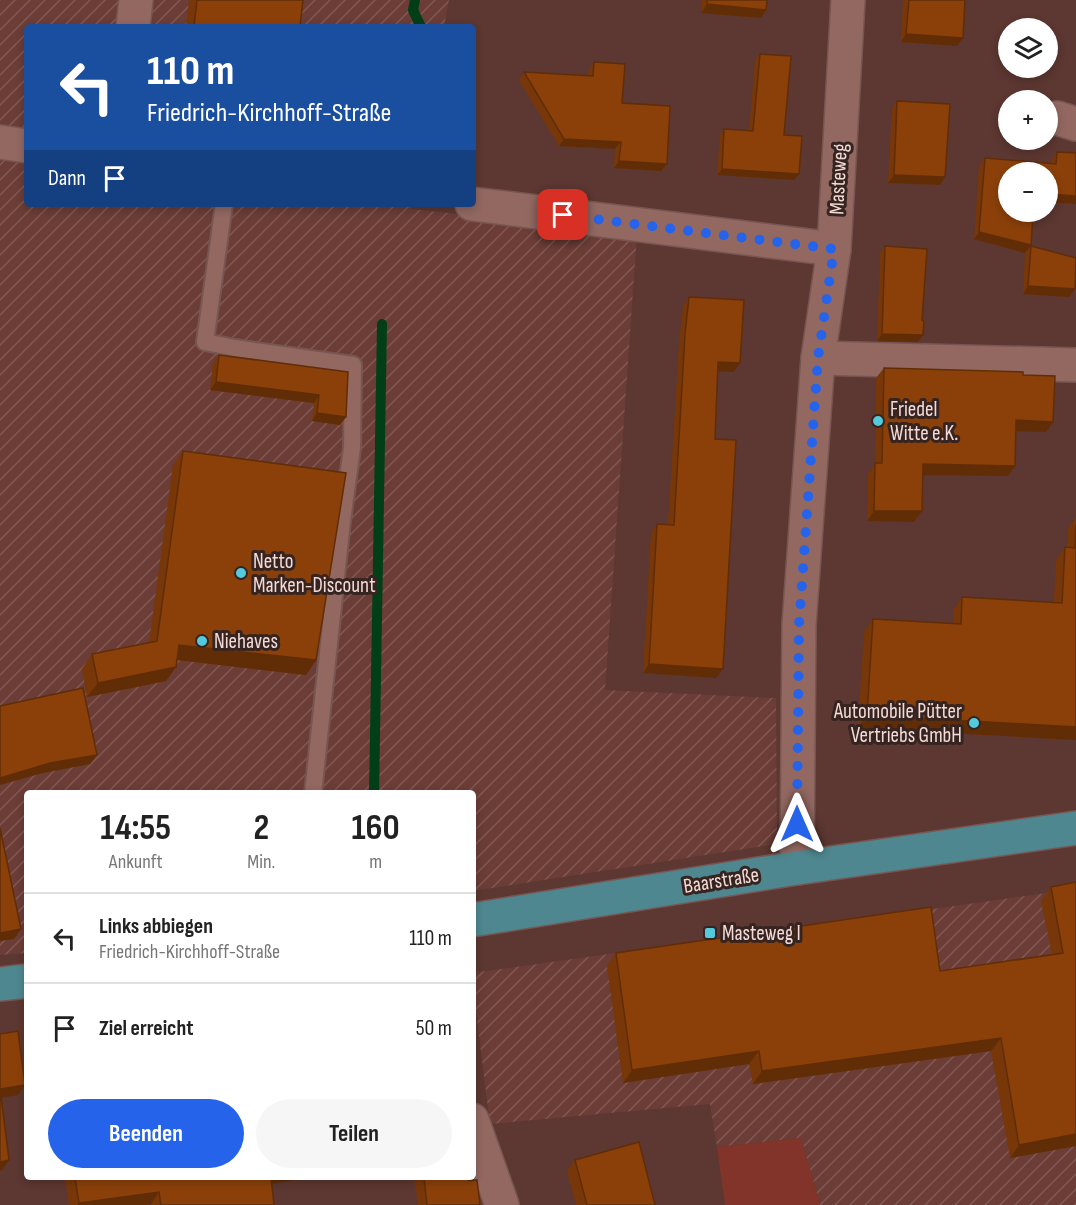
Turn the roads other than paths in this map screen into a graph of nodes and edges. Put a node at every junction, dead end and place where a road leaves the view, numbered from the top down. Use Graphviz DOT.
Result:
graph roads {
  1 [pos="136,0"];
  2 [pos="849,0"];
  3 [pos="133,24"];
  4 [pos="0,142"];
  5 [pos="24,146"];
  6 [pos="476,204"];
  7 [pos="224,207"];
  8 [pos="834,249"];
  9 [pos="818,358"];
  10 [pos="1076,365"];
  11 [pos="313,790"];
  12 [pos="1076,828"];
  13 [pos="796,868"];
  14 [pos="476,919"];
  15 [pos="476,1131"];
  16 [pos="502,1205"];
  1 -- 3 [label="street"];
  2 -- 8 [label="street, Masteweg"];
  4 -- 5 [label="street"];
  6 -- 8 [label="street"];
  7 -- 11 [label="lane"];
  8 -- 9 [label="street, Masteweg"];
  9 -- 10 [label="street"];
  9 -- 13 [label="street, Masteweg"];
  12 -- 13 [label="main road, Baarstraße"];
  13 -- 14 [label="main road, Baarstraße"];
  15 -- 16 [label="street"];
}
